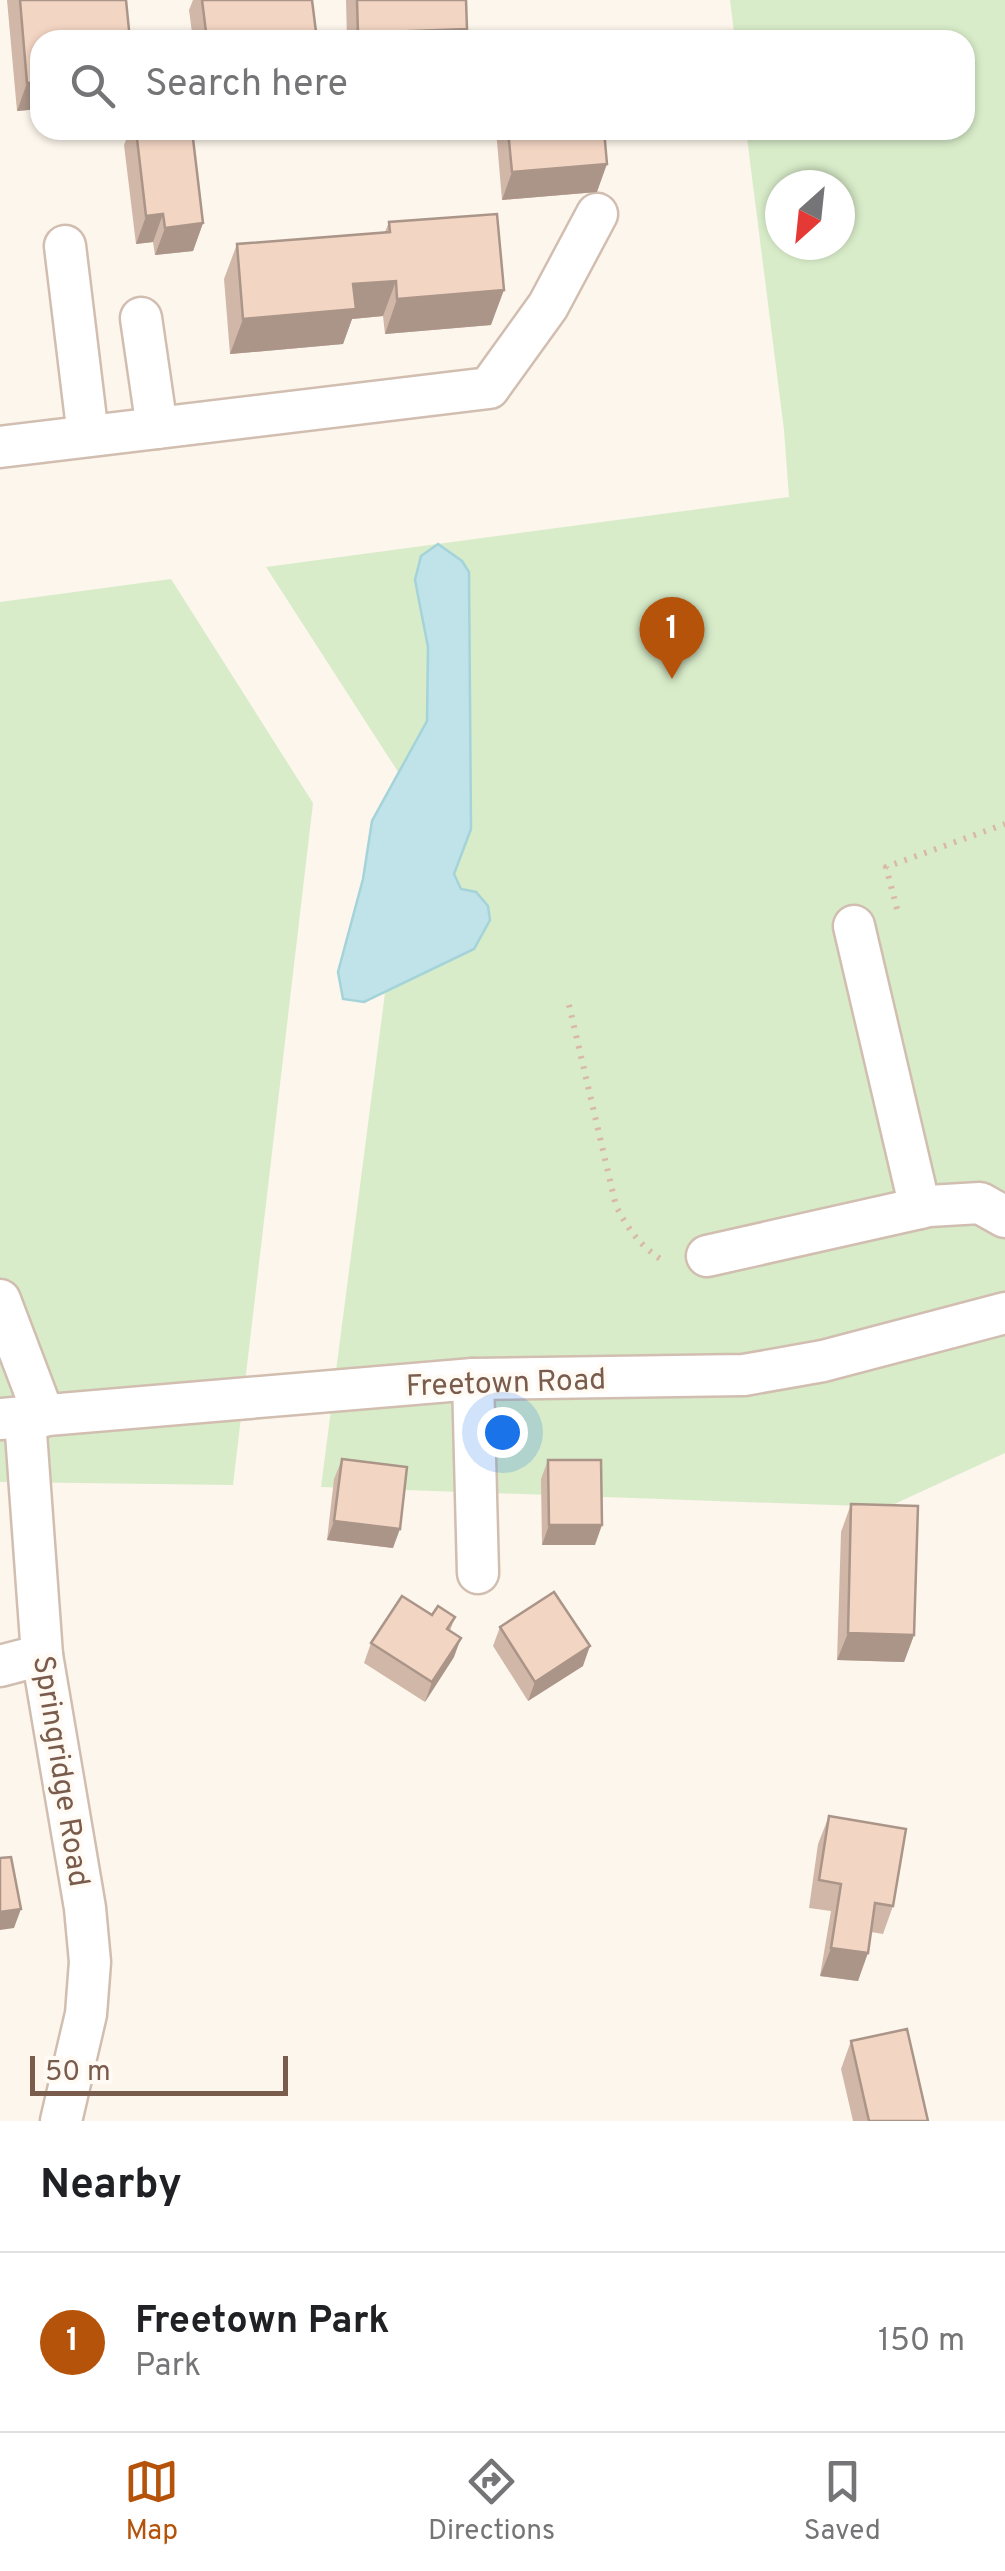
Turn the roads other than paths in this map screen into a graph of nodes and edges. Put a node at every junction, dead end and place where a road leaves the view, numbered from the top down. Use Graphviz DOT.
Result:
graph roads {
  1 [pos="597,214"];
  2 [pos="64,246"];
  3 [pos="141,318"];
  4 [pos="157,428"];
  5 [pos="88,436"];
  6 [pos="0,447"];
  7 [pos="854,926"];
  8 [pos="920,1208"];
  9 [pos="1005,1216"];
  10 [pos="707,1256"];
  11 [pos="0,1300"];
  12 [pos="1005,1312"];
  13 [pos="473,1379"];
  14 [pos="23,1418"];
  15 [pos="478,1573"];
  16 [pos="42,1655"];
  17 [pos="0,1666"];
  18 [pos="61,2121"];
  1 -- 4 [label="street"];
  2 -- 5 [label="street"];
  3 -- 4 [label="street"];
  4 -- 5 [label="street"];
  5 -- 6 [label="street"];
  7 -- 8 [label="street"];
  8 -- 9 [label="street"];
  8 -- 10 [label="street"];
  11 -- 14 [label="street, Springridge Road"];
  12 -- 13 [label="street, Freetown Road"];
  13 -- 14 [label="street, Freetown Road"];
  13 -- 15 [label="street"];
  14 -- 16 [label="street, Springridge Road"];
  16 -- 17 [label="street"];
  16 -- 18 [label="street, Springridge Road"];
}
